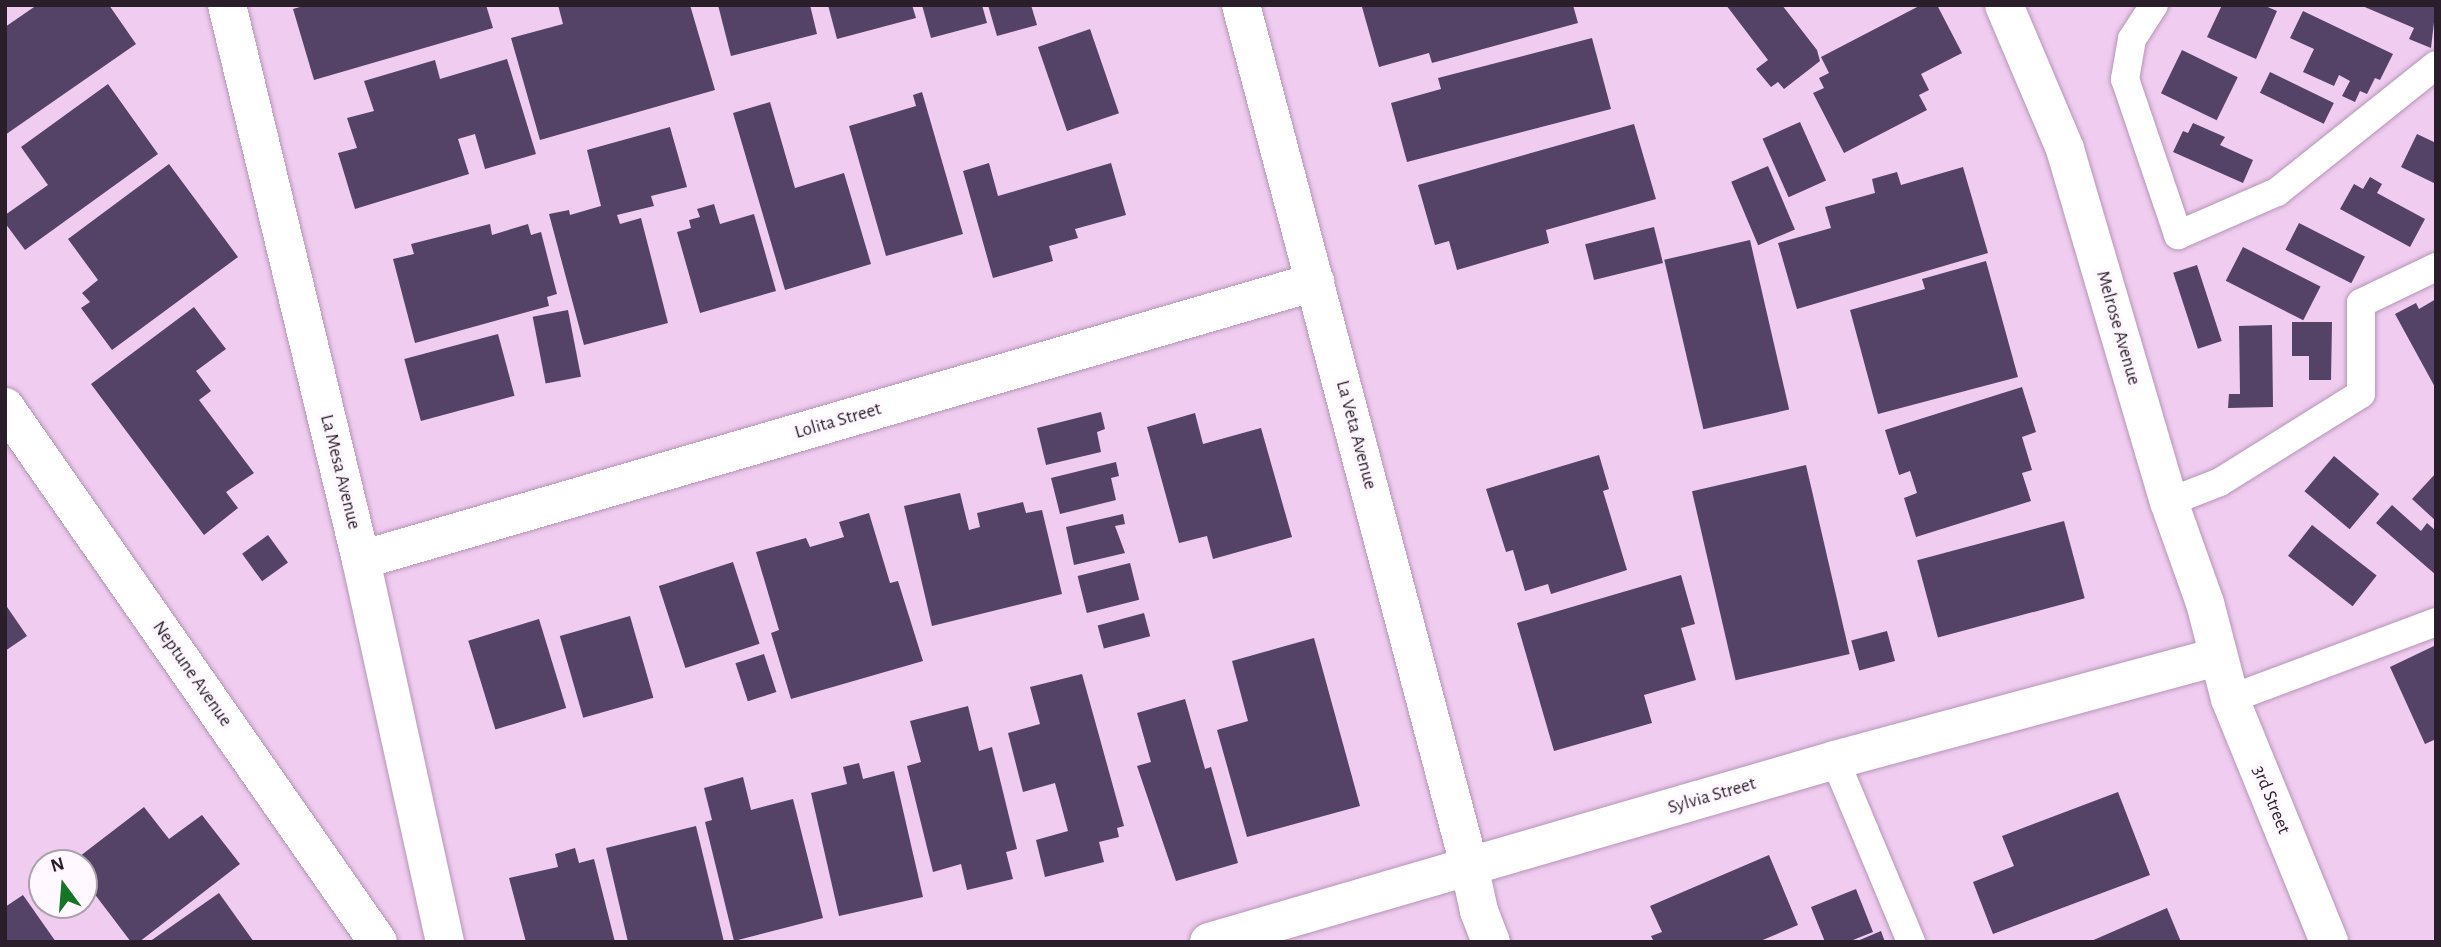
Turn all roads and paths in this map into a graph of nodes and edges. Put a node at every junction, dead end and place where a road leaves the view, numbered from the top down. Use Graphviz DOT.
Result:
graph roads {
  1 [pos="226,5"];
  2 [pos="1241,5"];
  3 [pos="2004,5"];
  4 [pos="2154,5"];
  5 [pos="2436,65"];
  6 [pos="2436,267"];
  7 [pos="1315,282"];
  8 [pos="5,407"];
  9 [pos="2169,502"];
  10 [pos="361,560"];
  11 [pos="2436,622"];
  12 [pos="2216,657"];
  13 [pos="2230,699"];
  14 [pos="1835,761"];
  15 [pos="1469,865"];
  16 [pos="379,942"];
  17 [pos="445,942"];
  18 [pos="1209,942"];
  19 [pos="1491,942"];
  20 [pos="1911,942"];
  21 [pos="2329,942"];
  1 -- 10 [label="street, La Mesa Avenue"];
  2 -- 7 [label="street, La Veta Avenue"];
  3 -- 9 [label="street, Melrose Avenue"];
  4 -- 5 [label="lane"];
  6 -- 9 [label="lane"];
  7 -- 10 [label="street, Lolita Street"];
  7 -- 15 [label="street, La Veta Avenue"];
  8 -- 16 [label="street, Neptune Avenue"];
  9 -- 12 [label="street, Melrose Avenue"];
  10 -- 17 [label="street, La Mesa Avenue"];
  11 -- 13 [label="lane"];
  12 -- 13 [label="street, 3rd Street"];
  12 -- 14 [label="street, Sylvia Street"];
  13 -- 21 [label="street, 3rd Street"];
  14 -- 15 [label="street, Sylvia Street"];
  14 -- 20 [label="lane"];
  15 -- 18 [label="street, Sylvia Street"];
  15 -- 19 [label="street, La Veta Avenue"];
}
